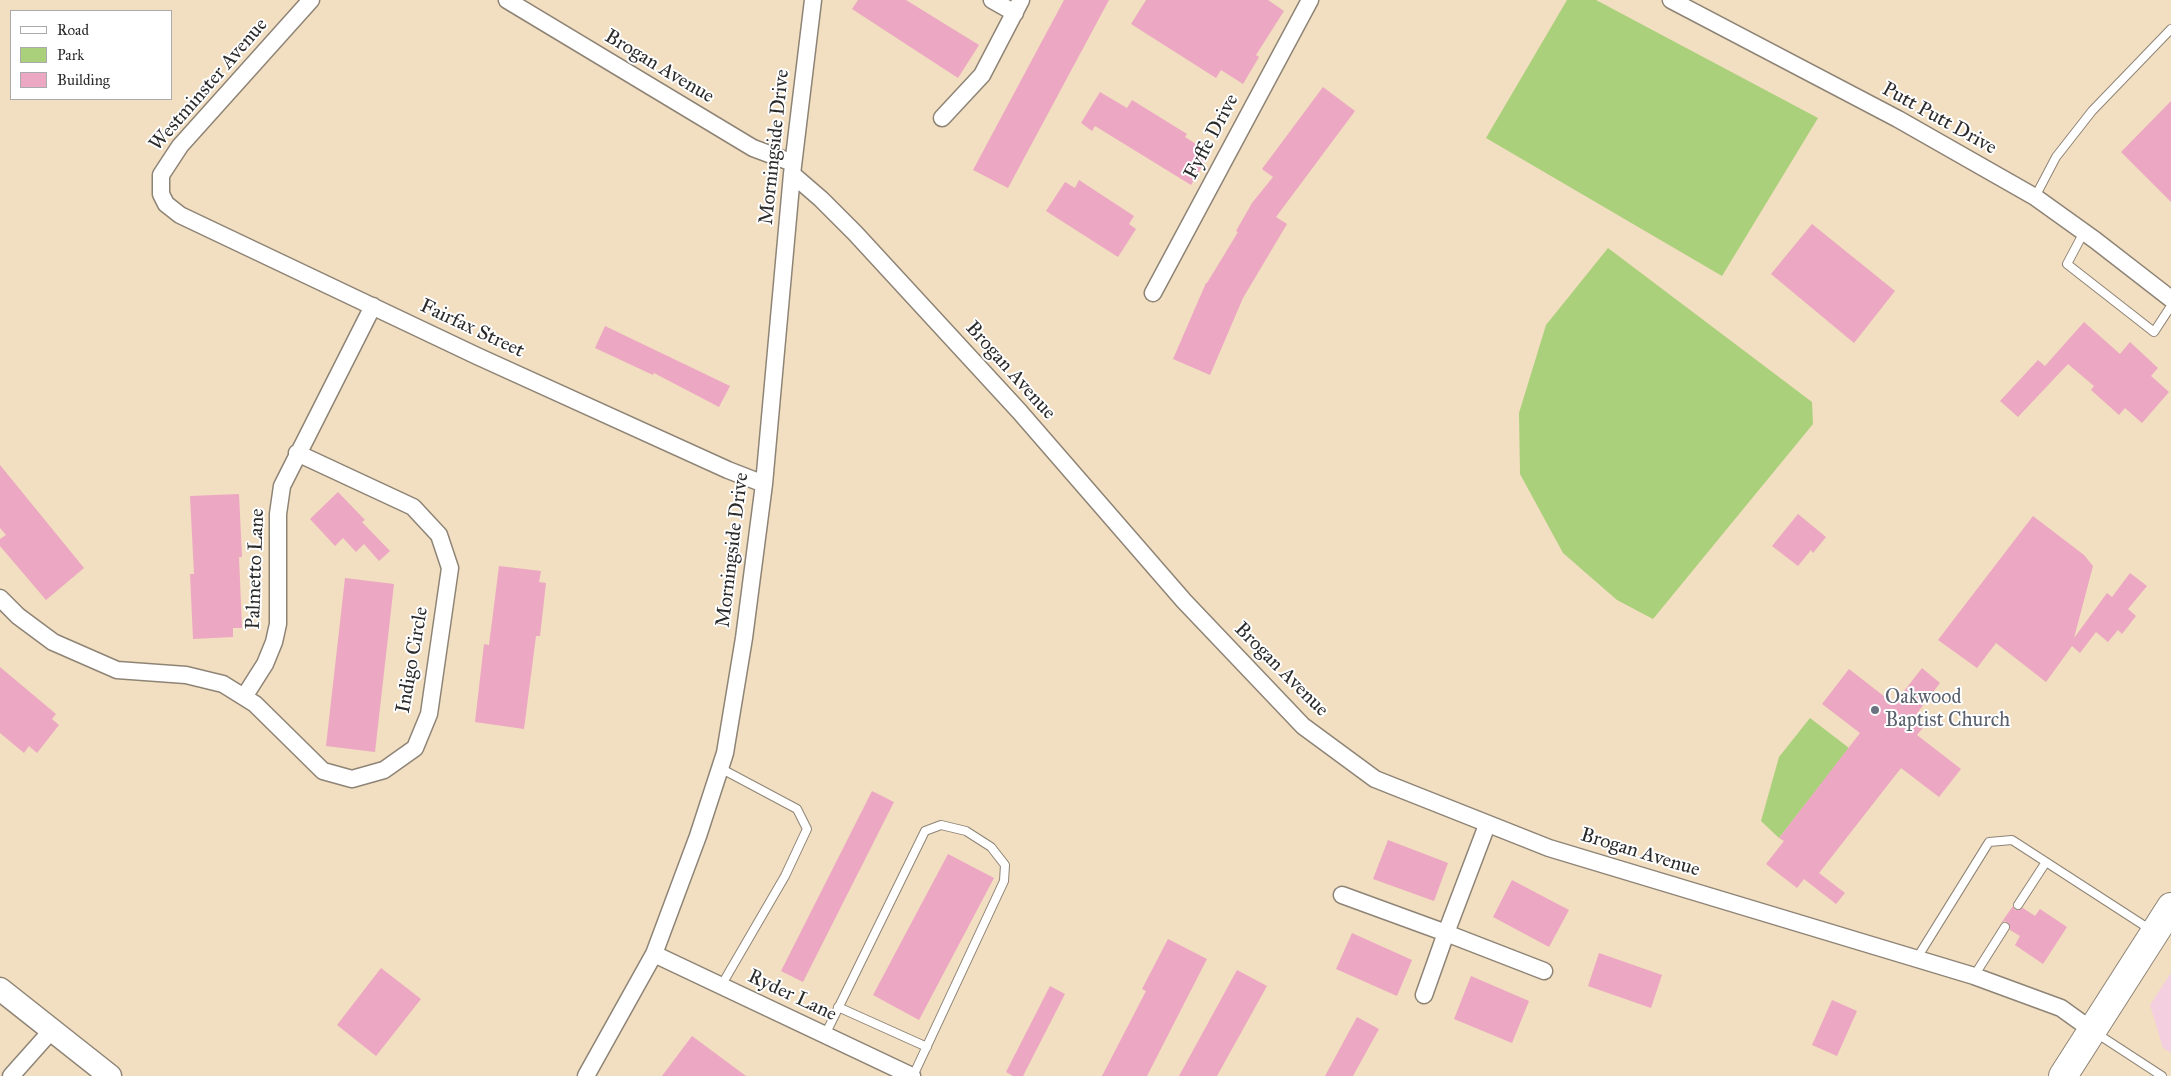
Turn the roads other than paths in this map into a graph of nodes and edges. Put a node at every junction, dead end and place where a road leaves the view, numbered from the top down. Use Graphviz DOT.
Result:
graph roads {
  1 [pos="312,0"];
  2 [pos="507,0"];
  3 [pos="814,0"];
  4 [pos="992,0"];
  5 [pos="1310,0"];
  6 [pos="1671,0"];
  7 [pos="1018,6"];
  8 [pos="2171,29"];
  9 [pos="942,118"];
  10 [pos="792,169"];
  11 [pos="2035,197"];
  12 [pos="166,204"];
  13 [pos="2084,232"];
  14 [pos="1153,294"];
  15 [pos="2171,299"];
  16 [pos="373,306"];
  17 [pos="2171,306"];
  18 [pos="297,453"];
  19 [pos="764,484"];
  20 [pos="0,598"];
  21 [pos="244,696"];
  22 [pos="720,768"];
  23 [pos="1487,824"];
  24 [pos="2046,862"];
  25 [pos="1342,895"];
  26 [pos="2018,905"];
  27 [pos="2171,907"];
  28 [pos="2005,927"];
  29 [pos="1446,933"];
  30 [pos="2155,933"];
  31 [pos="654,954"];
  32 [pos="1917,958"];
  33 [pos="1544,970"];
  34 [pos="1974,976"];
  35 [pos="721,986"];
  36 [pos="0,989"];
  37 [pos="1424,996"];
  38 [pos="838,1007"];
  39 [pos="52,1030"];
  40 [pos="2093,1030"];
  41 [pos="825,1035"];
  42 [pos="927,1047"];
  43 [pos="11,1076"];
  44 [pos="110,1076"];
  45 [pos="586,1076"];
  46 [pos="913,1076"];
  47 [pos="2063,1076"];
  48 [pos="2162,1076"];
  1 -- 12 [label="street, Westminster Avenue"];
  2 -- 10 [label="street, Brogan Avenue"];
  3 -- 10 [label="street, Morningside Drive"];
  4 -- 7 [label="street"];
  5 -- 14 [label="street, Fyffe Drive"];
  6 -- 11 [label="street, Putt Putt Drive"];
  7 -- 9 [label="street"];
  8 -- 11 [label="lane"];
  10 -- 19 [label="street, Morningside Drive"];
  10 -- 23 [label="street, Brogan Avenue"];
  11 -- 13 [label="street, Putt Putt Drive"];
  12 -- 16 [label="street, Fairfax Street"];
  13 -- 15 [label="street, Putt Putt Drive"];
  13 -- 17 [label="lane"];
  16 -- 18 [label="street, Palmetto Lane"];
  16 -- 19 [label="street, Fairfax Street"];
  18 -- 21 [label="street, Palmetto Lane"];
  18 -- 21 [label="street, Indigo Circle"];
  19 -- 22 [label="street, Morningside Drive"];
  20 -- 21 [label="street"];
  22 -- 31 [label="street, Morningside Drive"];
  22 -- 35 [label="lane"];
  23 -- 29 [label="street"];
  23 -- 32 [label="street, Brogan Avenue"];
  24 -- 26 [label="lane"];
  24 -- 30 [label="lane"];
  24 -- 32 [label="lane"];
  25 -- 29 [label="street"];
  27 -- 30 [label="highway"];
  28 -- 34 [label="lane"];
  29 -- 33 [label="street"];
  29 -- 37 [label="street"];
  30 -- 40 [label="highway"];
  31 -- 35 [label="street, Ryder Lane"];
  31 -- 45 [label="street, Morningside Drive"];
  32 -- 34 [label="street, Brogan Avenue"];
  34 -- 40 [label="street, Brogan Avenue"];
  35 -- 41 [label="street, Ryder Lane"];
  36 -- 39 [label="street"];
  38 -- 41 [label="lane"];
  38 -- 42 [label="lane"];
  38 -- 42 [label="lane"];
  39 -- 43 [label="street"];
  39 -- 44 [label="street"];
  40 -- 47 [label="highway"];
  40 -- 48 [label="lane"];
  41 -- 46 [label="street, Ryder Lane"];
  42 -- 46 [label="lane"];
}
